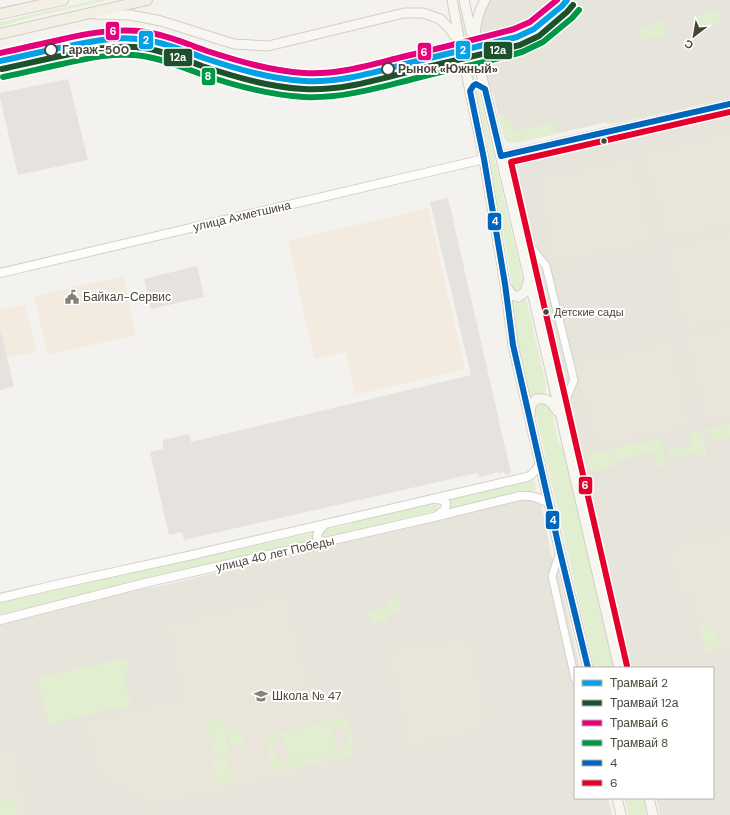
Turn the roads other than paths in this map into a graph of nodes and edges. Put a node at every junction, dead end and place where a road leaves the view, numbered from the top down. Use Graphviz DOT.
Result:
graph roads {
  1 [pos="63,0"];
  2 [pos="147,0"];
  3 [pos="452,0"];
  4 [pos="464,0"];
  5 [pos="485,0"];
  6 [pos="0,14"];
  7 [pos="87,14"];
  8 [pos="0,34"];
  9 [pos="460,43"];
  10 [pos="476,54"];
  11 [pos="485,89"];
  12 [pos="470,92"];
  13 [pos="730,104"];
  14 [pos="501,156"];
  15 [pos="484,159"];
  16 [pos="518,232"];
  17 [pos="0,272"];
  18 [pos="529,279"];
  19 [pos="504,284"];
  20 [pos="560,414"];
  21 [pos="530,417"];
  22 [pos="541,464"];
  23 [pos="431,498"];
  24 [pos="550,504"];
  25 [pos="434,517"];
  26 [pos="325,524"];
  27 [pos="326,542"];
  28 [pos="560,552"];
  29 [pos="0,598"];
  30 [pos="0,620"];
  31 [pos="588,667"];
  32 [pos="619,667"];
  33 [pos="574,675"];
  34 [pos="617,799"];
  35 [pos="649,799"];
  36 [pos="621,815"];
  37 [pos="653,815"];
  1 -- 6 [label="main road"];
  2 -- 7 [label="main road"];
  3 -- 9 [label="main road"];
  4 -- 10 [label="main road"];
  5 -- 10 [label="main road"];
  7 -- 8 [label="main road"];
  7 -- 9 [label="main road"];
  9 -- 12 [label="main road"];
  10 -- 11 [label="main road"];
  11 -- 12 [label="main road"];
  11 -- 14 [label="main road"];
  12 -- 15 [label="main road"];
  13 -- 14 [label="street"];
  14 -- 16 [label="main road"];
  15 -- 17 [label="street, улица Ахметшина"];
  15 -- 19 [label="main road"];
  16 -- 18 [label="main road"];
  16 -- 20 [label="street"];
  18 -- 19 [label="main road"];
  18 -- 20 [label="main road"];
  19 -- 21 [label="main road"];
  20 -- 21 [label="main road"];
  20 -- 32 [label="main road"];
  21 -- 22 [label="main road"];
  22 -- 23 [label="street, улица 40 лет Победы"];
  22 -- 24 [label="main road"];
  23 -- 25 [label="street"];
  23 -- 26 [label="street, улица 40 лет Победы"];
  24 -- 25 [label="street, улица 40 лет Победы"];
  24 -- 28 [label="main road"];
  25 -- 27 [label="street, улица 40 лет Победы"];
  26 -- 27 [label="street"];
  26 -- 29 [label="street, улица 40 лет Победы"];
  27 -- 30 [label="street, улица 40 лет Победы"];
  28 -- 31 [label="main road"];
  28 -- 33 [label="street"];
  34 -- 36 [label="main road"];
  35 -- 37 [label="main road"];
}
